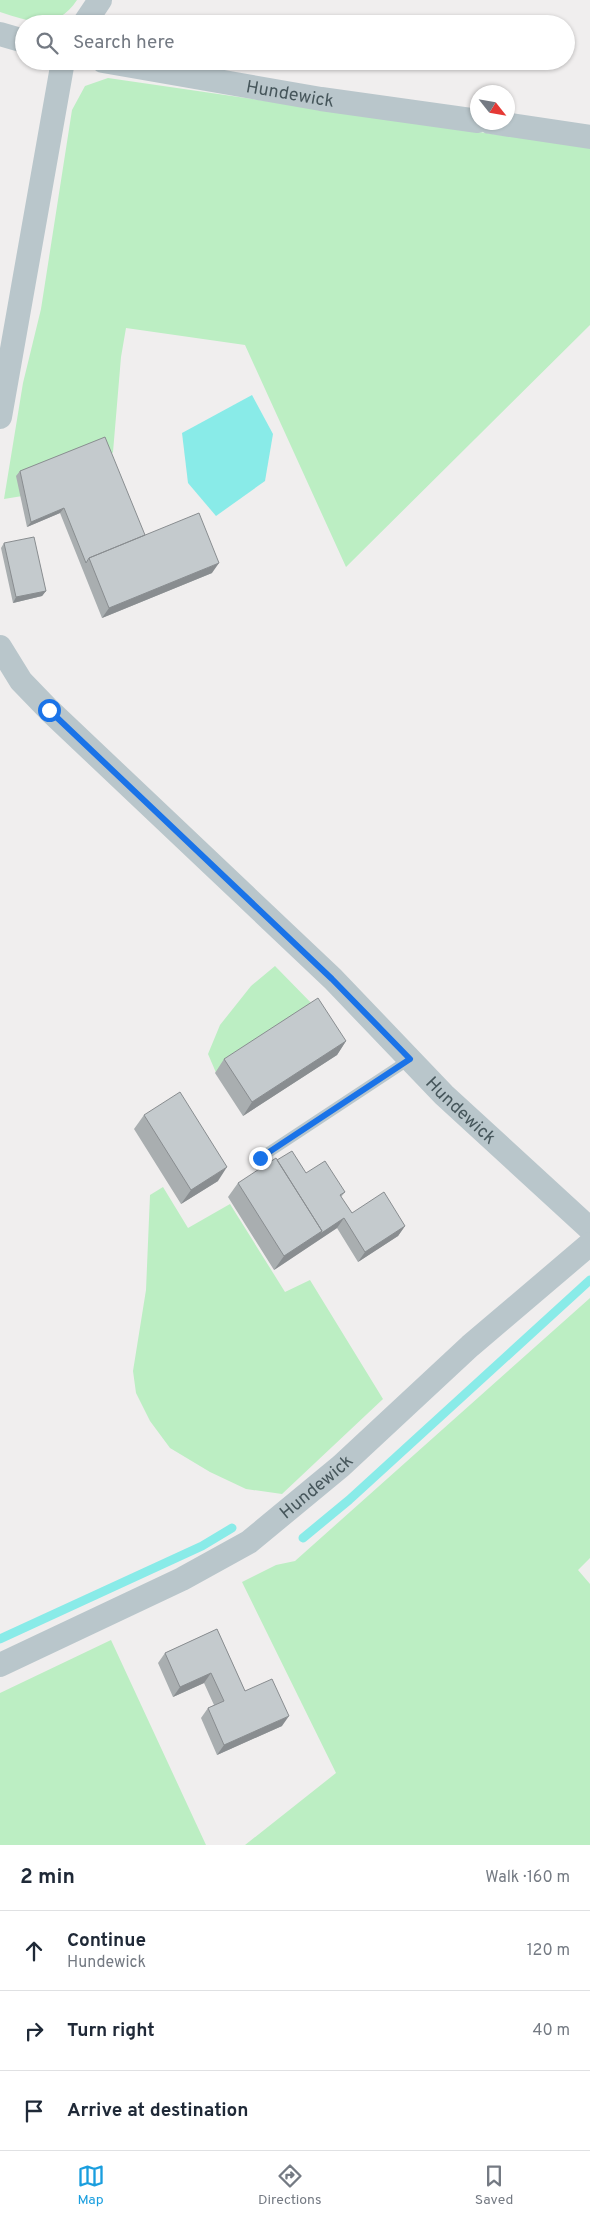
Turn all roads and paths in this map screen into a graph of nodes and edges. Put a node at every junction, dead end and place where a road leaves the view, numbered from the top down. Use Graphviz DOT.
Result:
graph roads {
  1 [pos="100,0"];
  2 [pos="90,15"];
  3 [pos="0,34"];
  4 [pos="15,38"];
  5 [pos="61,70"];
  6 [pos="155,70"];
  7 [pos="470,120"];
  8 [pos="515,126"];
  9 [pos="590,137"];
  10 [pos="0,417"];
  11 [pos="0,647"];
  12 [pos="410,1059"];
  13 [pos="260,1158"];
  14 [pos="590,1229"];
  15 [pos="590,1244"];
  16 [pos="0,1665"];
  1 -- 2 [label="street"];
  3 -- 4 [label="street"];
  5 -- 10 [label="street"];
  6 -- 7 [label="street, Hundewick"];
  8 -- 9 [label="street"];
  11 -- 12 [label="street, Hundewick"];
  12 -- 13 [label="lane"];
  12 -- 14 [label="street, Hundewick"];
  15 -- 16 [label="street, Hundewick"];
}
